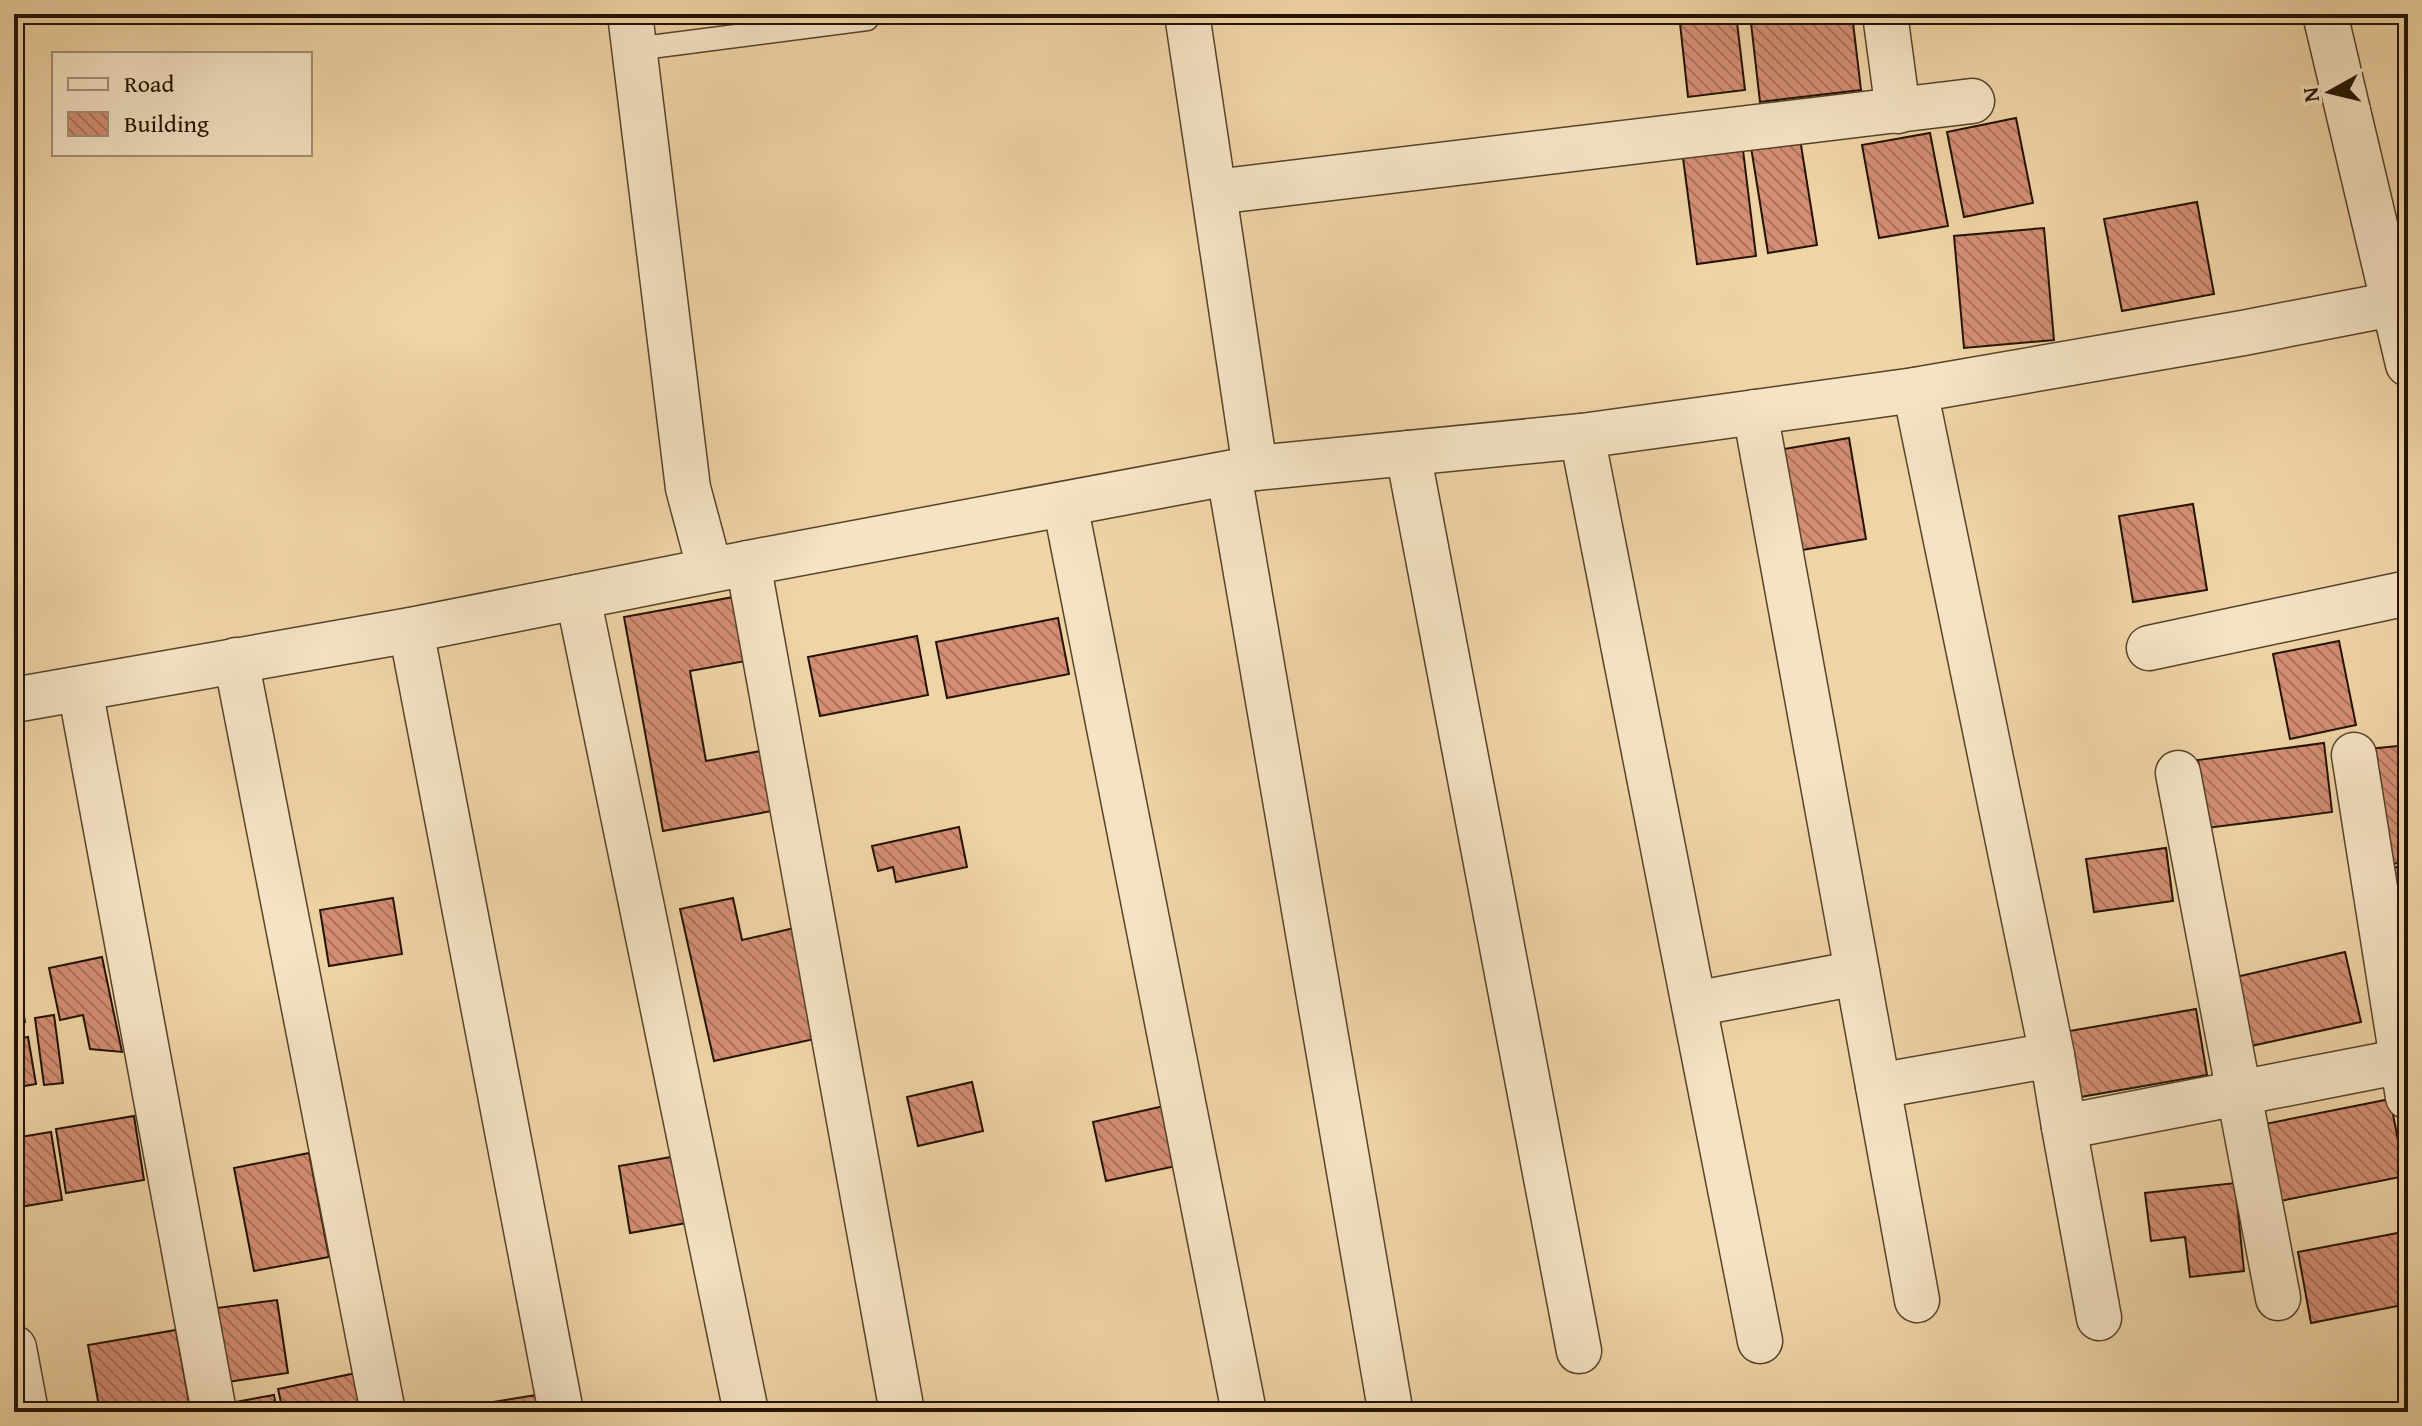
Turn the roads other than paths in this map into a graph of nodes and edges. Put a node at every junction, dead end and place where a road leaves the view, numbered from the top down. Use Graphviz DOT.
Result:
graph roads {
  1 [pos="1187,14"];
  2 [pos="1885,14"];
  3 [pos="2325,14"];
  4 [pos="867,19"];
  5 [pos="633,32"];
  6 [pos="1972,101"];
  7 [pos="1898,111"];
  8 [pos="1215,192"];
  9 [pos="2401,303"];
  10 [pos="2408,364"];
  11 [pos="1915,390"];
  12 [pos="1755,412"];
  13 [pos="1582,436"];
  14 [pos="1408,453"];
  15 [pos="1242,471"];
  16 [pos="1065,504"];
  17 [pos="729,567"];
  18 [pos="2408,593"];
  19 [pos="578,597"];
  20 [pos="411,630"];
  21 [pos="2149,648"];
  22 [pos="236,660"];
  23 [pos="80,689"];
  24 [pos="14,700"];
  25 [pos="2354,755"];
  26 [pos="2178,773"];
  27 [pos="1857,973"];
  28 [pos="1694,1004"];
  29 [pos="2052,1055"];
  30 [pos="2406,1073"];
  31 [pos="1878,1086"];
  32 [pos="2237,1091"];
  33 [pos="2064,1127"];
  34 [pos="2278,1298"];
  35 [pos="1917,1300"];
  36 [pos="2099,1318"];
  37 [pos="1760,1341"];
  38 [pos="14,1348"];
  39 [pos="1579,1351"];
  40 [pos="1389,1403"];
  41 [pos="26,1412"];
  42 [pos="214,1412"];
  43 [pos="383,1412"];
  44 [pos="561,1412"];
  45 [pos="746,1412"];
  46 [pos="902,1412"];
  47 [pos="1244,1412"];
  1 -- 8 [label="street"];
  2 -- 7 [label="street"];
  3 -- 9 [label="street"];
  4 -- 5 [label="lane"];
  5 -- 17 [label="street"];
  6 -- 7 [label="street"];
  7 -- 8 [label="street"];
  8 -- 15 [label="street"];
  9 -- 10 [label="street"];
  9 -- 11 [label="street"];
  11 -- 12 [label="street"];
  11 -- 29 [label="street"];
  12 -- 13 [label="street"];
  12 -- 27 [label="street"];
  13 -- 14 [label="street"];
  13 -- 28 [label="street"];
  14 -- 15 [label="street"];
  14 -- 39 [label="street"];
  15 -- 16 [label="street"];
  15 -- 40 [label="street"];
  16 -- 17 [label="street"];
  16 -- 47 [label="street"];
  17 -- 19 [label="street"];
  17 -- 46 [label="street"];
  18 -- 21 [label="street"];
  19 -- 20 [label="street"];
  19 -- 45 [label="street"];
  20 -- 22 [label="street"];
  20 -- 44 [label="street"];
  22 -- 23 [label="street"];
  22 -- 43 [label="street"];
  23 -- 24 [label="street"];
  23 -- 42 [label="street"];
  25 -- 30 [label="street"];
  26 -- 32 [label="street"];
  27 -- 28 [label="street"];
  27 -- 31 [label="street"];
  28 -- 37 [label="street"];
  29 -- 31 [label="street"];
  29 -- 33 [label="street"];
  30 -- 32 [label="street"];
  31 -- 35 [label="street"];
  32 -- 33 [label="street"];
  32 -- 34 [label="street"];
  33 -- 36 [label="street"];
  38 -- 41 [label="street"];
}
